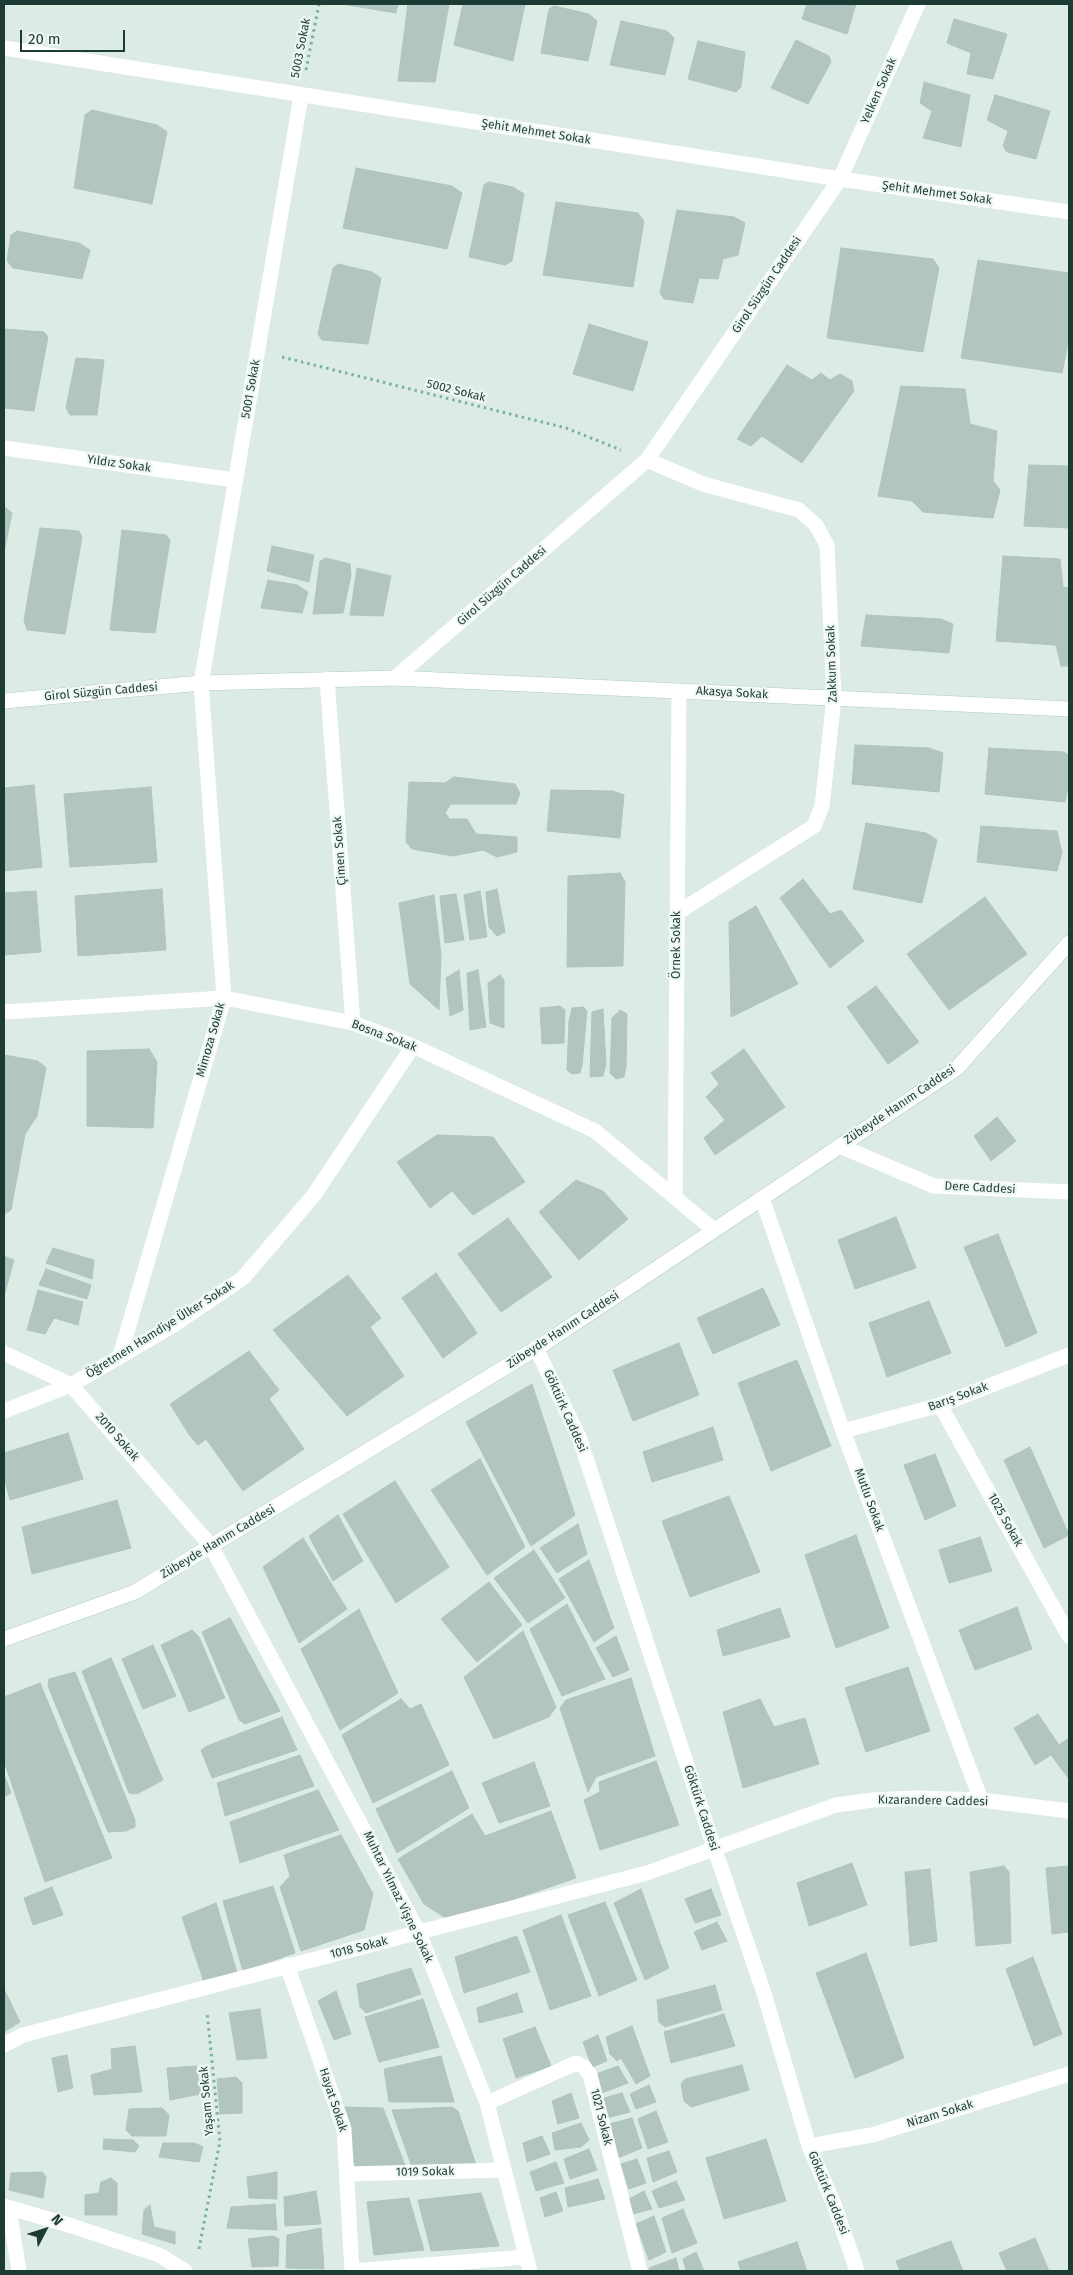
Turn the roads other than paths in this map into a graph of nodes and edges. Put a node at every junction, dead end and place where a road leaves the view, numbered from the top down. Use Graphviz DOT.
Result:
graph roads {
  1 [pos="918,4"];
  2 [pos="4,48"];
  3 [pos="301,96"];
  4 [pos="840,179"];
  5 [pos="1069,212"];
  6 [pos="4,448"];
  7 [pos="647,460"];
  8 [pos="235,480"];
  9 [pos="395,678"];
  10 [pos="327,679"];
  11 [pos="200,683"];
  12 [pos="678,691"];
  13 [pos="834,698"];
  14 [pos="4,701"];
  15 [pos="1069,709"];
  16 [pos="677,912"];
  17 [pos="1069,943"];
  18 [pos="224,998"];
  19 [pos="4,1012"];
  20 [pos="353,1024"];
  21 [pos="413,1046"];
  22 [pos="840,1146"];
  23 [pos="1069,1192"];
  24 [pos="676,1198"];
  25 [pos="762,1198"];
  26 [pos="714,1230"];
  27 [pos="536,1348"];
  28 [pos="4,1353"];
  29 [pos="1069,1355"];
  30 [pos="120,1356"];
  31 [pos="71,1385"];
  32 [pos="940,1405"];
  33 [pos="4,1411"];
  34 [pos="843,1431"];
  35 [pos="211,1546"];
  36 [pos="1069,1636"];
  37 [pos="4,1639"];
  38 [pos="981,1800"];
  39 [pos="1069,1811"];
  40 [pos="714,1850"];
  41 [pos="418,1933"];
  42 [pos="287,1965"];
  43 [pos="4,2045"];
  44 [pos="1069,2074"];
  45 [pos="487,2103"];
  46 [pos="809,2146"];
  47 [pos="504,2170"];
  48 [pos="347,2174"];
  49 [pos="6,2207"];
  50 [pos="528,2264"];
  51 [pos="19,2271"];
  52 [pos="185,2271"];
  53 [pos="352,2271"];
  54 [pos="640,2271"];
  55 [pos="857,2271"];
  1 -- 4 [label="street, Yelken Sokak"];
  2 -- 3 [label="street, Şehit Mehmet Sokak"];
  3 -- 4 [label="street, Şehit Mehmet Sokak"];
  3 -- 8 [label="street, 5001 Sokak"];
  4 -- 5 [label="street, Şehit Mehmet Sokak"];
  4 -- 7 [label="street, Girol Süzgün Caddesi"];
  6 -- 8 [label="street, Yıldız Sokak"];
  7 -- 9 [label="street, Girol Süzgün Caddesi"];
  7 -- 13 [label="street, Zakkum Sokak"];
  8 -- 11 [label="street, 5001 Sokak"];
  9 -- 10 [label="street, Girol Süzgün Caddesi"];
  9 -- 12 [label="street, Akasya Sokak"];
  10 -- 11 [label="street, Girol Süzgün Caddesi"];
  10 -- 20 [label="street, Çimen Sokak"];
  11 -- 14 [label="street, Girol Süzgün Caddesi"];
  11 -- 18 [label="street, Mimoza Sokak"];
  12 -- 13 [label="street, Akasya Sokak"];
  12 -- 16 [label="street, Örnek Sokak"];
  13 -- 15 [label="street, Akasya Sokak"];
  13 -- 16 [label="street, Zakkum Sokak"];
  16 -- 24 [label="street, Örnek Sokak"];
  17 -- 22 [label="street, Zübeyde Hanım Caddesi"];
  18 -- 19 [label="street, Bosna Sokak"];
  18 -- 20 [label="street, Bosna Sokak"];
  18 -- 30 [label="street, Mimoza Sokak"];
  20 -- 21 [label="street, Bosna Sokak"];
  21 -- 24 [label="street, Bosna Sokak"];
  21 -- 30 [label="street, Öğretmen Hamdiye Ülker Sokak"];
  22 -- 23 [label="street, Dere Caddesi"];
  22 -- 25 [label="street, Zübeyde Hanım Caddesi"];
  24 -- 26 [label="street, Bosna Sokak"];
  25 -- 26 [label="street, Zübeyde Hanım Caddesi"];
  25 -- 34 [label="street, Mutlu Sokak"];
  26 -- 27 [label="street, Zübeyde Hanım Caddesi"];
  27 -- 35 [label="street, Zübeyde Hanım Caddesi"];
  27 -- 40 [label="street, Göktürk Caddesi"];
  28 -- 31 [label="street, 2010 Sokak"];
  29 -- 32 [label="street, Barış Sokak"];
  30 -- 31 [label="street, Öğretmen Hamdiye Ülker Sokak"];
  31 -- 33 [label="street, Öğretmen Hamdiye Ülker Sokak"];
  31 -- 35 [label="street, 2010 Sokak"];
  32 -- 34 [label="street, Barış Sokak"];
  32 -- 36 [label="street, 1025 Sokak"];
  34 -- 38 [label="street, Mutlu Sokak"];
  35 -- 37 [label="street, Zübeyde Hanım Caddesi"];
  35 -- 41 [label="street, Muhtar Yılmaz Vişne Sokak"];
  38 -- 39 [label="street, Kızarandere Caddesi"];
  38 -- 40 [label="street, Kızarandere Caddesi"];
  40 -- 41 [label="street, 1018 Sokak"];
  40 -- 46 [label="street, Göktürk Caddesi"];
  41 -- 42 [label="street, 1018 Sokak"];
  41 -- 45 [label="street, Muhtar Yılmaz Vişne Sokak"];
  42 -- 43 [label="street, 1018 Sokak"];
  42 -- 48 [label="street, Hayat Sokak"];
  44 -- 46 [label="street, Nizam Sokak"];
  45 -- 47 [label="street, Muhtar Yılmaz Vişne Sokak"];
  45 -- 54 [label="street, 1021 Sokak"];
  46 -- 55 [label="street, Göktürk Caddesi"];
  47 -- 48 [label="street, 1019 Sokak"];
  47 -- 50 [label="street, Muhtar Yılmaz Vişne Sokak"];
  48 -- 53 [label="street, Hayat Sokak"];
  49 -- 51 [label="street"];
  49 -- 52 [label="street"];
  50 -- 53 [label="street"];
}
